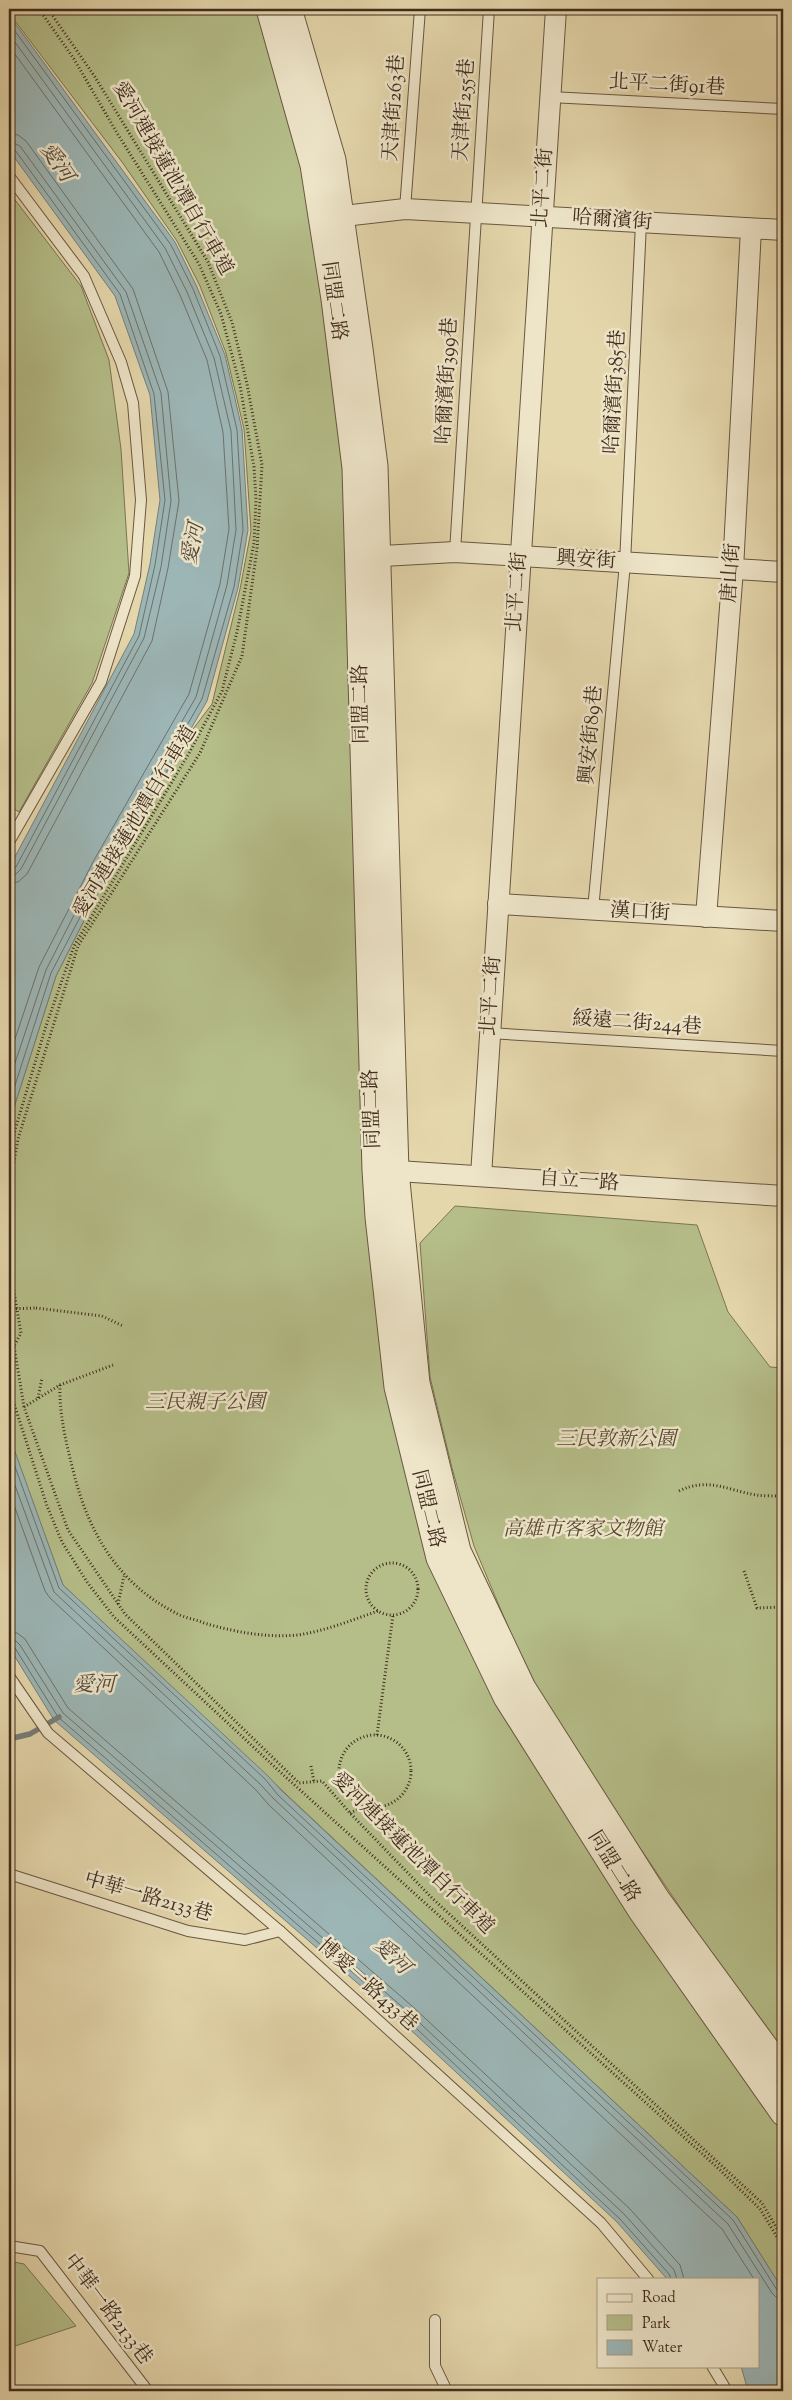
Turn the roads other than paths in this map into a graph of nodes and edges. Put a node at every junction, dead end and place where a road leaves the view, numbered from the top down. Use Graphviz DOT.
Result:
graph roads {
  1 [pos="269,9"];
  2 [pos="289,9"];
  3 [pos="420,9"];
  4 [pos="489,9"];
  5 [pos="556,9"];
  6 [pos="550,97"];
  7 [pos="783,110"];
  8 [pos="9,176"];
  9 [pos="405,209"];
  10 [pos="476,213"];
  11 [pos="542,216"];
  12 [pos="331,217"];
  13 [pos="641,223"];
  14 [pos="751,229"];
  15 [pos="783,230"];
  16 [pos="455,552"];
  17 [pos="368,557"];
  18 [pos="520,557"];
  19 [pos="625,563"];
  20 [pos="733,569"];
  21 [pos="783,572"];
  22 [pos="9,842"];
  23 [pos="498,904"];
  24 [pos="593,910"];
  25 [pos="706,917"];
  26 [pos="783,921"];
  27 [pos="489,1033"];
  28 [pos="783,1051"];
  29 [pos="385,1171"];
  30 [pos="480,1176"];
  31 [pos="783,1196"];
  32 [pos="449,1554"];
  33 [pos="9,1676"];
  34 [pos="9,1874"];
  35 [pos="280,1931"];
  36 [pos="783,2071"];
  37 [pos="783,2113"];
  38 [pos="9,2246"];
  39 [pos="647,2278"];
  40 [pos="435,2320"];
  41 [pos="713,2368"];
  42 [pos="148,2391"];
  43 [pos="446,2391"];
  44 [pos="727,2391"];
  1 -- 12 [label="street, 同盟二路"];
  2 -- 12 [label="street, 同盟二路"];
  3 -- 9 [label="lane, 天津街263巷"];
  4 -- 10 [label="lane, 天津街255巷"];
  5 -- 6 [label="street, 北平二街"];
  6 -- 7 [label="lane, 北平二街91巷"];
  6 -- 11 [label="street, 北平二街"];
  8 -- 22 [label="lane"];
  9 -- 10 [label="street, 哈爾濱街"];
  9 -- 12 [label="street, 哈爾濱街"];
  10 -- 11 [label="street, 哈爾濱街"];
  10 -- 16 [label="lane, 哈爾濱街399巷"];
  11 -- 13 [label="street, 哈爾濱街"];
  11 -- 18 [label="street, 北平二街"];
  12 -- 17 [label="street, 同盟二路"];
  13 -- 14 [label="street, 哈爾濱街"];
  13 -- 19 [label="lane, 哈爾濱街385巷"];
  14 -- 15 [label="street, 哈爾濱街"];
  14 -- 20 [label="street, 唐山街"];
  16 -- 17 [label="street, 興安街"];
  16 -- 18 [label="street, 興安街"];
  17 -- 29 [label="street, 同盟二路"];
  18 -- 19 [label="street, 興安街"];
  18 -- 23 [label="street, 北平二街"];
  19 -- 20 [label="street, 興安街"];
  19 -- 24 [label="lane, 興安街89巷"];
  20 -- 21 [label="street, 興安街"];
  20 -- 25 [label="street, 唐山街"];
  23 -- 24 [label="street, 漢口街"];
  23 -- 27 [label="street, 北平二街"];
  24 -- 25 [label="street, 漢口街"];
  25 -- 26 [label="street, 漢口街"];
  27 -- 28 [label="lane, 綏遠二街244巷"];
  27 -- 30 [label="street, 北平二街"];
  29 -- 30 [label="street, 自立一路"];
  29 -- 32 [label="street, 同盟二路"];
  30 -- 31 [label="street, 自立一路"];
  32 -- 36 [label="street, 同盟二路"];
  32 -- 37 [label="street, 同盟二路"];
  33 -- 35 [label="lane, 博愛一路433巷"];
  34 -- 35 [label="lane, 中華一路2133巷"];
  35 -- 39 [label="lane, 博愛一路433巷"];
  38 -- 42 [label="lane, 中華一路2133巷"];
  40 -- 43 [label="lane"];
  41 -- 44 [label="lane"];
}
